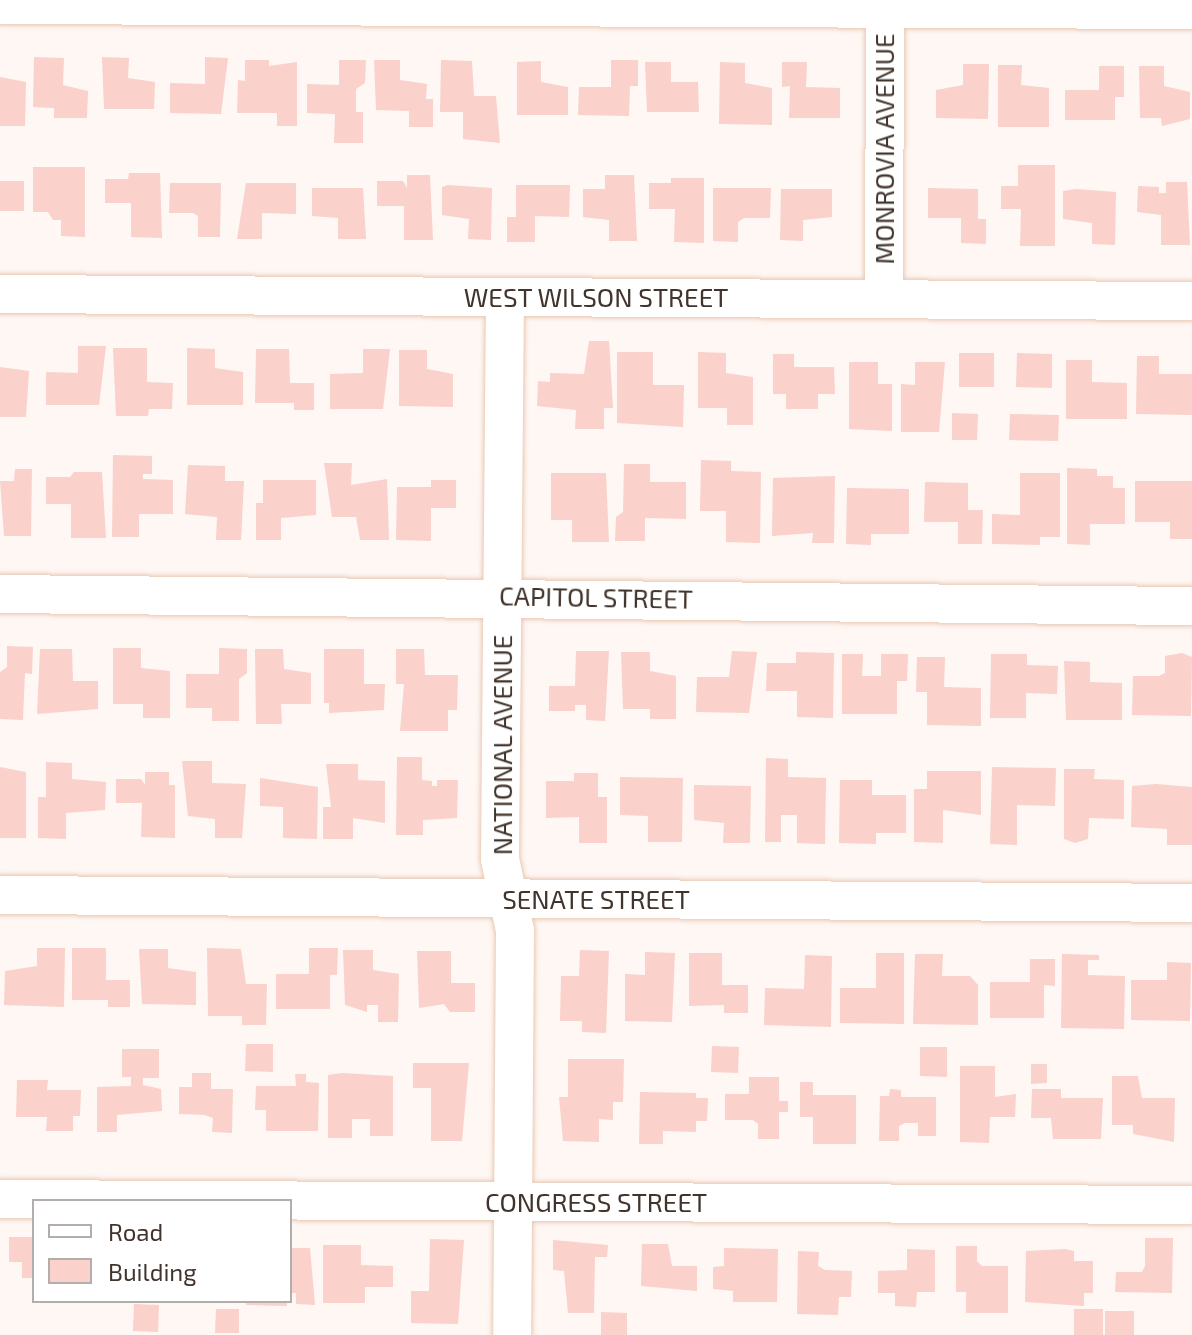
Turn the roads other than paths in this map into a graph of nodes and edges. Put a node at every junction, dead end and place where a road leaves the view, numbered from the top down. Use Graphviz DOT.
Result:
graph roads {
  1 [pos="885,4"];
  2 [pos="0,5"];
  3 [pos="1192,10"];
  4 [pos="0,294"];
  5 [pos="505,297"];
  6 [pos="884,299"];
  7 [pos="1192,301"];
  8 [pos="0,594"];
  9 [pos="502,595"];
  10 [pos="1192,606"];
  11 [pos="0,895"];
  12 [pos="508,899"];
  13 [pos="1192,903"];
  14 [pos="0,1199"];
  15 [pos="32,1199"];
  16 [pos="292,1200"];
  17 [pos="512,1201"];
  18 [pos="1192,1205"];
  19 [pos="512,1335"];
  1 -- 2 [label="street"];
  1 -- 3 [label="street"];
  1 -- 6 [label="street, MONROVIA AVENUE"];
  4 -- 5 [label="street, WEST WILSON STREET"];
  5 -- 6 [label="street, WEST WILSON STREET"];
  5 -- 9 [label="street, NATIONAL AVENUE"];
  6 -- 7 [label="street, WEST WILSON STREET"];
  8 -- 9 [label="street, CAPITOL STREET"];
  9 -- 10 [label="street, CAPITOL STREET"];
  9 -- 12 [label="street, NATIONAL AVENUE"];
  11 -- 12 [label="street, SENATE STREET"];
  12 -- 13 [label="street, SENATE STREET"];
  12 -- 17 [label="street, NATIONAL AVENUE"];
  14 -- 15 [label="street, CONGRESS STREET"];
  16 -- 17 [label="street, CONGRESS STREET"];
  17 -- 18 [label="street, CONGRESS STREET"];
  17 -- 19 [label="street, NATIONAL AVENUE"];
}
